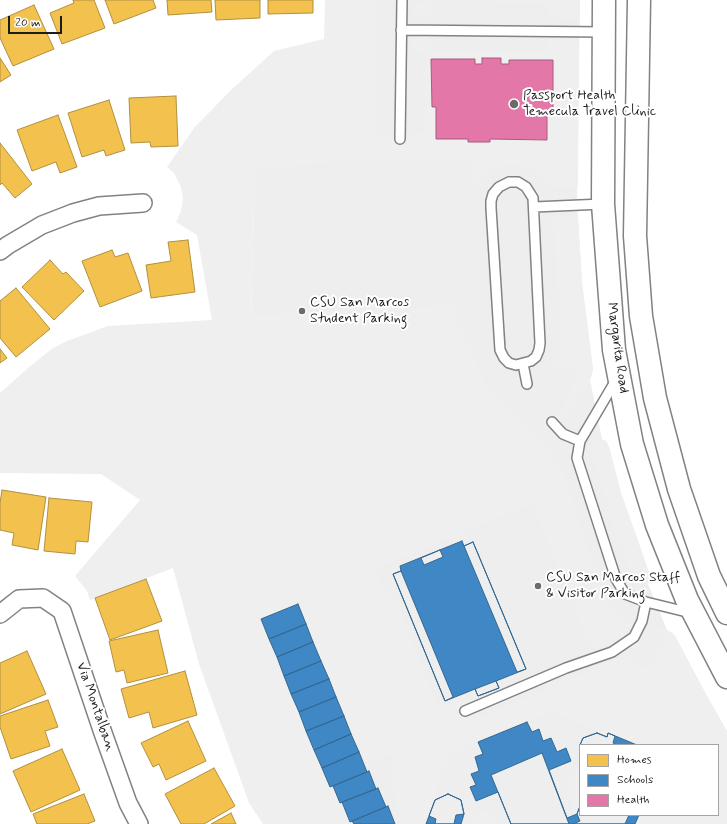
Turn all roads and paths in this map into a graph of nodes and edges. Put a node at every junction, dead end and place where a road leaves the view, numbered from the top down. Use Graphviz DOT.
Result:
graph roads {
  1 [pos="402,0"];
  2 [pos="604,0"];
  3 [pos="639,0"];
  4 [pos="401,30"];
  5 [pos="604,32"];
  6 [pos="400,139"];
  7 [pos="143,203"];
  8 [pos="603,204"];
  9 [pos="534,207"];
  10 [pos="0,252"];
  11 [pos="641,316"];
  12 [pos="523,364"];
  13 [pos="619,376"];
  14 [pos="527,384"];
  15 [pos="552,422"];
  16 [pos="580,441"];
  17 [pos="646,602"];
  18 [pos="727,613"];
  19 [pos="0,614"];
  20 [pos="694,614"];
  21 [pos="727,677"];
  22 [pos="465,711"];
  23 [pos="139,824"];
  1 -- 4 [label="lane"];
  2 -- 5 [label="main road, Margarita Road"];
  3 -- 11 [label="main road, Margarita Road"];
  4 -- 5 [label="lane"];
  4 -- 6 [label="lane"];
  5 -- 8 [label="main road, Margarita Road"];
  7 -- 10 [label="street"];
  8 -- 9 [label="lane"];
  8 -- 11 [label="main road"];
  8 -- 13 [label="main road, Margarita Road"];
  9 -- 12 [label="lane"];
  9 -- 12 [label="lane"];
  11 -- 18 [label="main road, Margarita Road"];
  12 -- 14 [label="lane"];
  13 -- 16 [label="lane"];
  13 -- 20 [label="main road, Margarita Road"];
  15 -- 16 [label="lane"];
  16 -- 17 [label="lane"];
  17 -- 20 [label="lane"];
  17 -- 22 [label="lane"];
  19 -- 23 [label="street, Via Montalban"];
  20 -- 21 [label="main road, Margarita Road"];
}
